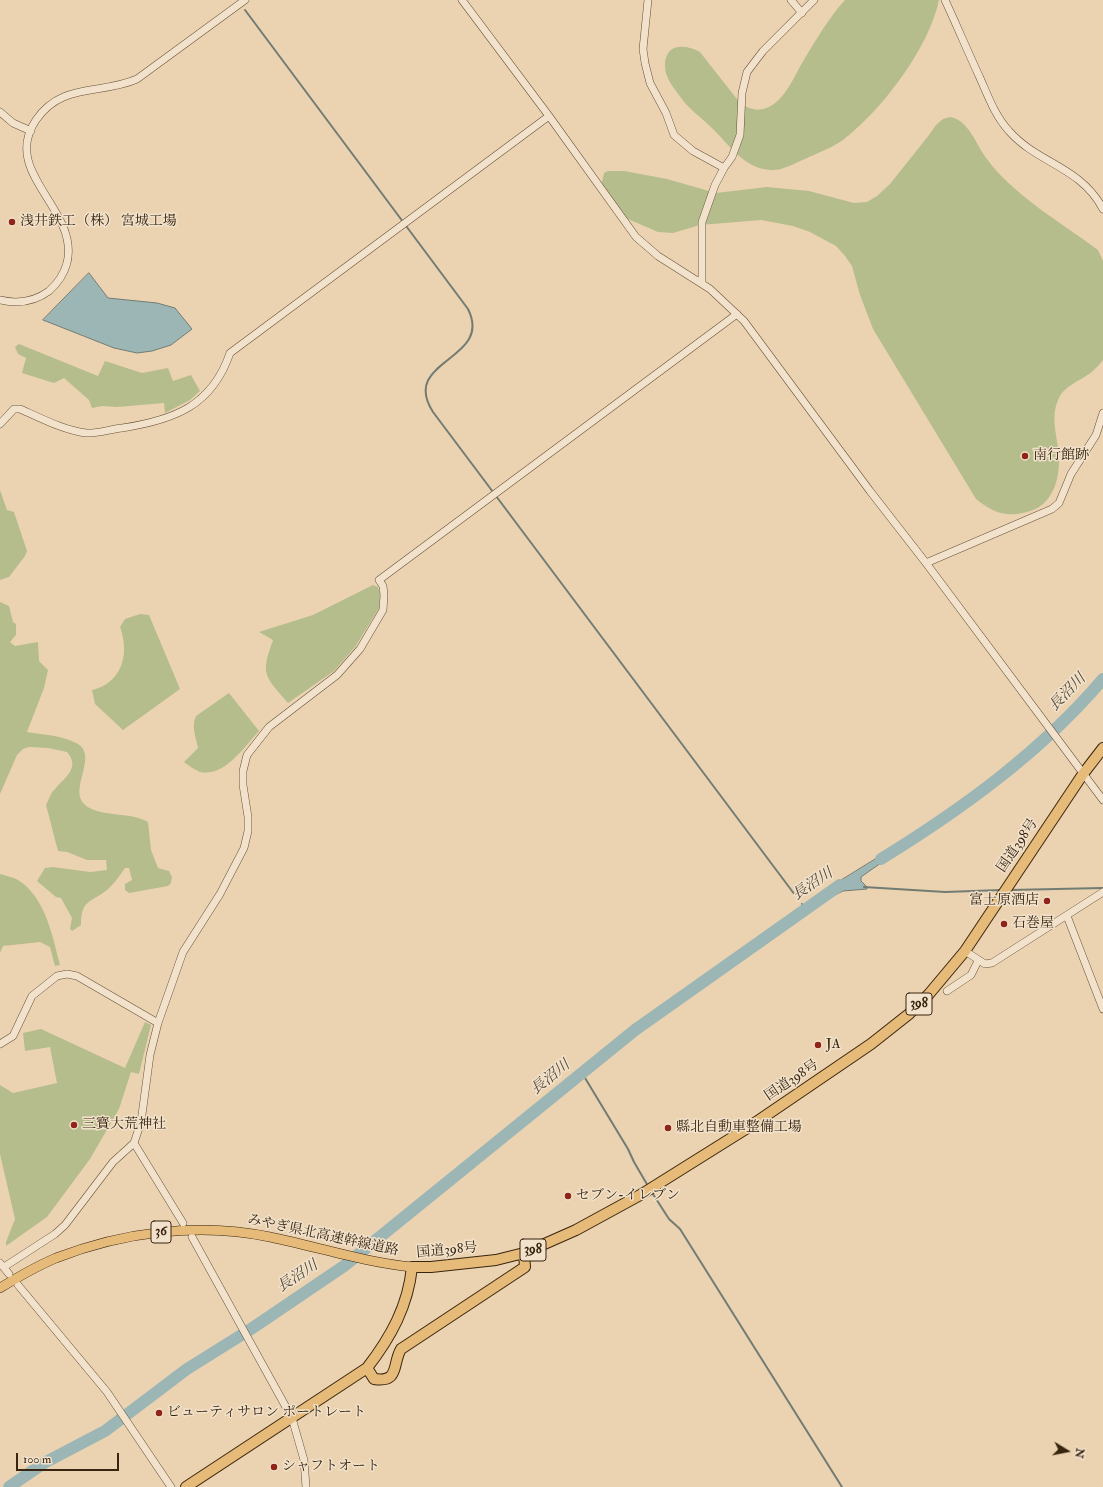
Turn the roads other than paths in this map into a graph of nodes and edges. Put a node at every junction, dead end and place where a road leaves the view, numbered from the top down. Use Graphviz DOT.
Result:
graph roads {
  1 [pos="245,0"];
  2 [pos="462,0"];
  3 [pos="648,0"];
  4 [pos="791,0"];
  5 [pos="814,0"];
  6 [pos="945,0"];
  7 [pos="802,13"];
  8 [pos="0,112"];
  9 [pos="549,116"];
  10 [pos="31,130"];
  11 [pos="724,168"];
  12 [pos="1103,209"];
  13 [pos="702,284"];
  14 [pos="0,300"];
  15 [pos="737,314"];
  16 [pos="1103,413"];
  17 [pos="0,424"];
  18 [pos="926,563"];
  19 [pos="1103,748"];
  20 [pos="1083,774"];
  21 [pos="1103,800"];
  22 [pos="1102,892"];
  23 [pos="1067,916"];
  24 [pos="965,951"];
  25 [pos="978,961"];
  26 [pos="947,991"];
  27 [pos="1103,1009"];
  28 [pos="158,1023"];
  29 [pos="0,1044"];
  30 [pos="134,1143"];
  31 [pos="183,1223"];
  32 [pos="192,1237"];
  33 [pos="524,1253"];
  34 [pos="2,1265"];
  35 [pos="412,1267"];
  36 [pos="9,1274"];
  37 [pos="18,1285"];
  38 [pos="0,1288"];
  39 [pos="367,1368"];
  40 [pos="292,1418"];
  41 [pos="171,1487"];
  42 [pos="186,1487"];
  43 [pos="306,1487"];
  1 -- 10 [label="street"];
  2 -- 9 [label="street"];
  3 -- 11 [label="street"];
  4 -- 7 [label="street"];
  5 -- 7 [label="street"];
  6 -- 12 [label="street"];
  7 -- 11 [label="street"];
  8 -- 10 [label="street"];
  9 -- 13 [label="street"];
  9 -- 17 [label="street"];
  10 -- 14 [label="street"];
  11 -- 13 [label="street"];
  13 -- 15 [label="street"];
  15 -- 18 [label="street"];
  15 -- 28 [label="street"];
  16 -- 18 [label="street"];
  18 -- 20 [label="street"];
  19 -- 20 [label="highway, 国道398号 / 398"];
  20 -- 21 [label="street"];
  20 -- 24 [label="highway, 国道398号 / 398"];
  22 -- 23 [label="street"];
  23 -- 25 [label="street"];
  23 -- 27 [label="street"];
  24 -- 25 [label="street"];
  24 -- 33 [label="highway, 国道398号 / 398"];
  25 -- 26 [label="street"];
  28 -- 29 [label="street"];
  28 -- 30 [label="street"];
  30 -- 31 [label="street"];
  30 -- 34 [label="street"];
  32 -- 40 [label="street"];
  33 -- 35 [label="highway, 国道398号 / 398"];
  33 -- 39 [label="highway, 398"];
  34 -- 36 [label="street"];
  35 -- 38 [label="main road, みやぎ県北高速幹線道路 / 36"];
  35 -- 39 [label="highway, 国道398号"];
  37 -- 41 [label="street"];
  39 -- 40 [label="highway, 国道398号"];
  40 -- 42 [label="highway, 国道398号"];
  40 -- 43 [label="street"];
}
